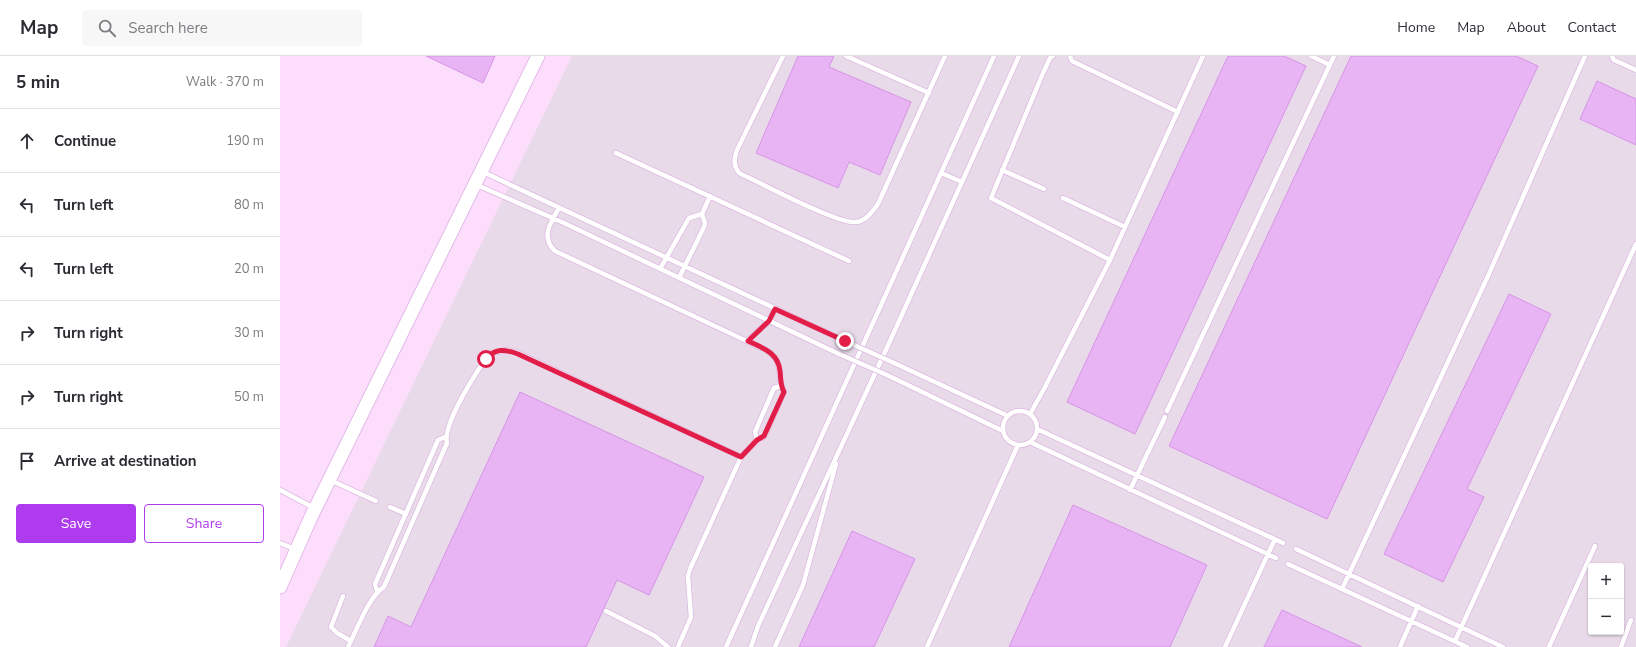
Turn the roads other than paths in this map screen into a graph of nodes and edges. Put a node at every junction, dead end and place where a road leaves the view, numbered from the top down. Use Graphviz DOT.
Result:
graph roads {
  1 [pos="538,56"];
  2 [pos="783,56"];
  3 [pos="846,56"];
  4 [pos="945,56"];
  5 [pos="994,56"];
  6 [pos="1019,56"];
  7 [pos="1053,56"];
  8 [pos="1070,56"];
  9 [pos="1203,56"];
  10 [pos="1311,56"];
  11 [pos="1334,56"];
  12 [pos="1585,56"];
  13 [pos="1612,56"];
  14 [pos="1330,65"];
  15 [pos="1636,70"];
  16 [pos="929,94"];
  17 [pos="1178,112"];
  18 [pos="616,153"];
  19 [pos="1002,170"];
  20 [pos="481,171"];
  21 [pos="941,173"];
  22 [pos="962,182"];
  23 [pos="475,184"];
  24 [pos="1044,190"];
  25 [pos="710,196"];
  26 [pos="1064,198"];
  27 [pos="559,208"];
  28 [pos="702,214"];
  29 [pos="553,218"];
  30 [pos="1125,227"];
  31 [pos="1636,244"];
  32 [pos="666,258"];
  33 [pos="1110,260"];
  34 [pos="849,261"];
  35 [pos="685,266"];
  36 [pos="660,269"];
  37 [pos="679,278"];
  38 [pos="775,309"];
  39 [pos="769,321"];
  40 [pos="748,341"];
  41 [pos="781,386"];
  42 [pos="1168,411"];
  43 [pos="1030,414"];
  44 [pos="1008,416"];
  45 [pos="1165,417"];
  46 [pos="1037,429"];
  47 [pos="1003,431"];
  48 [pos="445,437"];
  49 [pos="757,440"];
  50 [pos="1030,442"];
  51 [pos="1018,445"];
  52 [pos="837,456"];
  53 [pos="741,457"];
  54 [pos="1138,475"];
  55 [pos="329,480"];
  56 [pos="280,490"];
  57 [pos="1130,490"];
  58 [pos="376,501"];
  59 [pos="390,507"];
  60 [pos="315,508"];
  61 [pos="406,514"];
  62 [pos="1275,539"];
  63 [pos="280,543"];
  64 [pos="1283,543"];
  65 [pos="1595,546"];
  66 [pos="1296,549"];
  67 [pos="296,550"];
  68 [pos="1268,554"];
  69 [pos="1276,558"];
  70 [pos="1288,564"];
  71 [pos="1349,574"];
  72 [pos="280,587"];
  73 [pos="1342,589"];
  74 [pos="377,591"];
  75 [pos="343,596"];
  76 [pos="1418,606"];
  77 [pos="606,611"];
  78 [pos="1632,620"];
  79 [pos="1411,621"];
  80 [pos="1462,627"];
  81 [pos="351,640"];
  82 [pos="1455,641"];
  83 [pos="348,647"];
  84 [pos="668,647"];
  85 [pos="678,647"];
  86 [pos="726,647"];
  87 [pos="751,647"];
  88 [pos="775,647"];
  89 [pos="926,647"];
  90 [pos="1225,647"];
  91 [pos="1400,647"];
  92 [pos="1467,647"];
  93 [pos="1503,647"];
  94 [pos="1549,647"];
  95 [pos="1621,647"];
  1 -- 20 [label="street"];
  2 -- 16 [label="lane"];
  3 -- 16 [label="lane"];
  4 -- 16 [label="lane"];
  5 -- 21 [label="lane"];
  6 -- 22 [label="lane"];
  7 -- 19 [label="lane"];
  8 -- 17 [label="lane"];
  9 -- 17 [label="lane"];
  10 -- 14 [label="lane"];
  11 -- 14 [label="lane"];
  12 -- 71 [label="lane"];
  13 -- 15 [label="lane"];
  14 -- 42 [label="lane"];
  17 -- 30 [label="lane"];
  18 -- 25 [label="lane"];
  19 -- 24 [label="lane"];
  19 -- 33 [label="lane"];
  20 -- 23 [label="street"];
  20 -- 27 [label="lane"];
  21 -- 22 [label="lane"];
  21 -- 86 [label="lane"];
  22 -- 52 [label="lane"];
  23 -- 29 [label="lane"];
  23 -- 55 [label="street"];
  25 -- 28 [label="lane"];
  25 -- 34 [label="lane"];
  26 -- 30 [label="lane"];
  27 -- 29 [label="lane"];
  27 -- 32 [label="lane"];
  28 -- 32 [label="lane"];
  28 -- 35 [label="lane"];
  29 -- 36 [label="lane"];
  29 -- 40 [label="lane"];
  30 -- 33 [label="lane"];
  31 -- 80 [label="lane"];
  32 -- 35 [label="lane"];
  32 -- 36 [label="lane"];
  33 -- 43 [label="lane"];
  35 -- 37 [label="lane"];
  35 -- 38 [label="lane"];
  36 -- 37 [label="lane"];
  37 -- 39 [label="lane"];
  38 -- 39 [label="lane"];
  38 -- 44 [label="lane, bridge"];
  39 -- 40 [label="lane"];
  39 -- 47 [label="lane, bridge"];
  40 -- 41 [label="lane"];
  41 -- 49 [label="lane"];
  41 -- 49 [label="lane"];
  43 -- 44 [label="lane"];
  43 -- 46 [label="lane"];
  44 -- 47 [label="lane"];
  45 -- 54 [label="lane"];
  46 -- 50 [label="lane"];
  46 -- 54 [label="lane"];
  47 -- 51 [label="lane"];
  48 -- 53 [label="lane"];
  48 -- 61 [label="lane"];
  48 -- 74 [label="lane"];
  49 -- 53 [label="lane"];
  50 -- 51 [label="lane"];
  50 -- 57 [label="lane"];
  51 -- 89 [label="lane"];
  52 -- 87 [label="lane"];
  52 -- 88 [label="lane"];
  53 -- 85 [label="lane"];
  54 -- 57 [label="lane"];
  54 -- 62 [label="lane"];
  55 -- 58 [label="lane"];
  55 -- 60 [label="street"];
  56 -- 60 [label="lane"];
  57 -- 68 [label="lane"];
  59 -- 61 [label="lane"];
  60 -- 67 [label="street"];
  61 -- 74 [label="lane"];
  62 -- 64 [label="lane"];
  62 -- 68 [label="lane"];
  63 -- 67 [label="lane"];
  65 -- 94 [label="lane"];
  66 -- 71 [label="lane"];
  67 -- 72 [label="street"];
  68 -- 69 [label="lane"];
  68 -- 90 [label="lane"];
  70 -- 73 [label="lane"];
  71 -- 73 [label="lane"];
  71 -- 76 [label="lane"];
  73 -- 79 [label="lane"];
  74 -- 81 [label="lane"];
  75 -- 81 [label="lane"];
  76 -- 79 [label="lane"];
  76 -- 80 [label="lane"];
  77 -- 84 [label="lane"];
  78 -- 95 [label="lane"];
  79 -- 82 [label="lane"];
  79 -- 91 [label="lane"];
  80 -- 82 [label="lane"];
  80 -- 93 [label="lane"];
  81 -- 83 [label="lane"];
  82 -- 92 [label="lane"];
}
